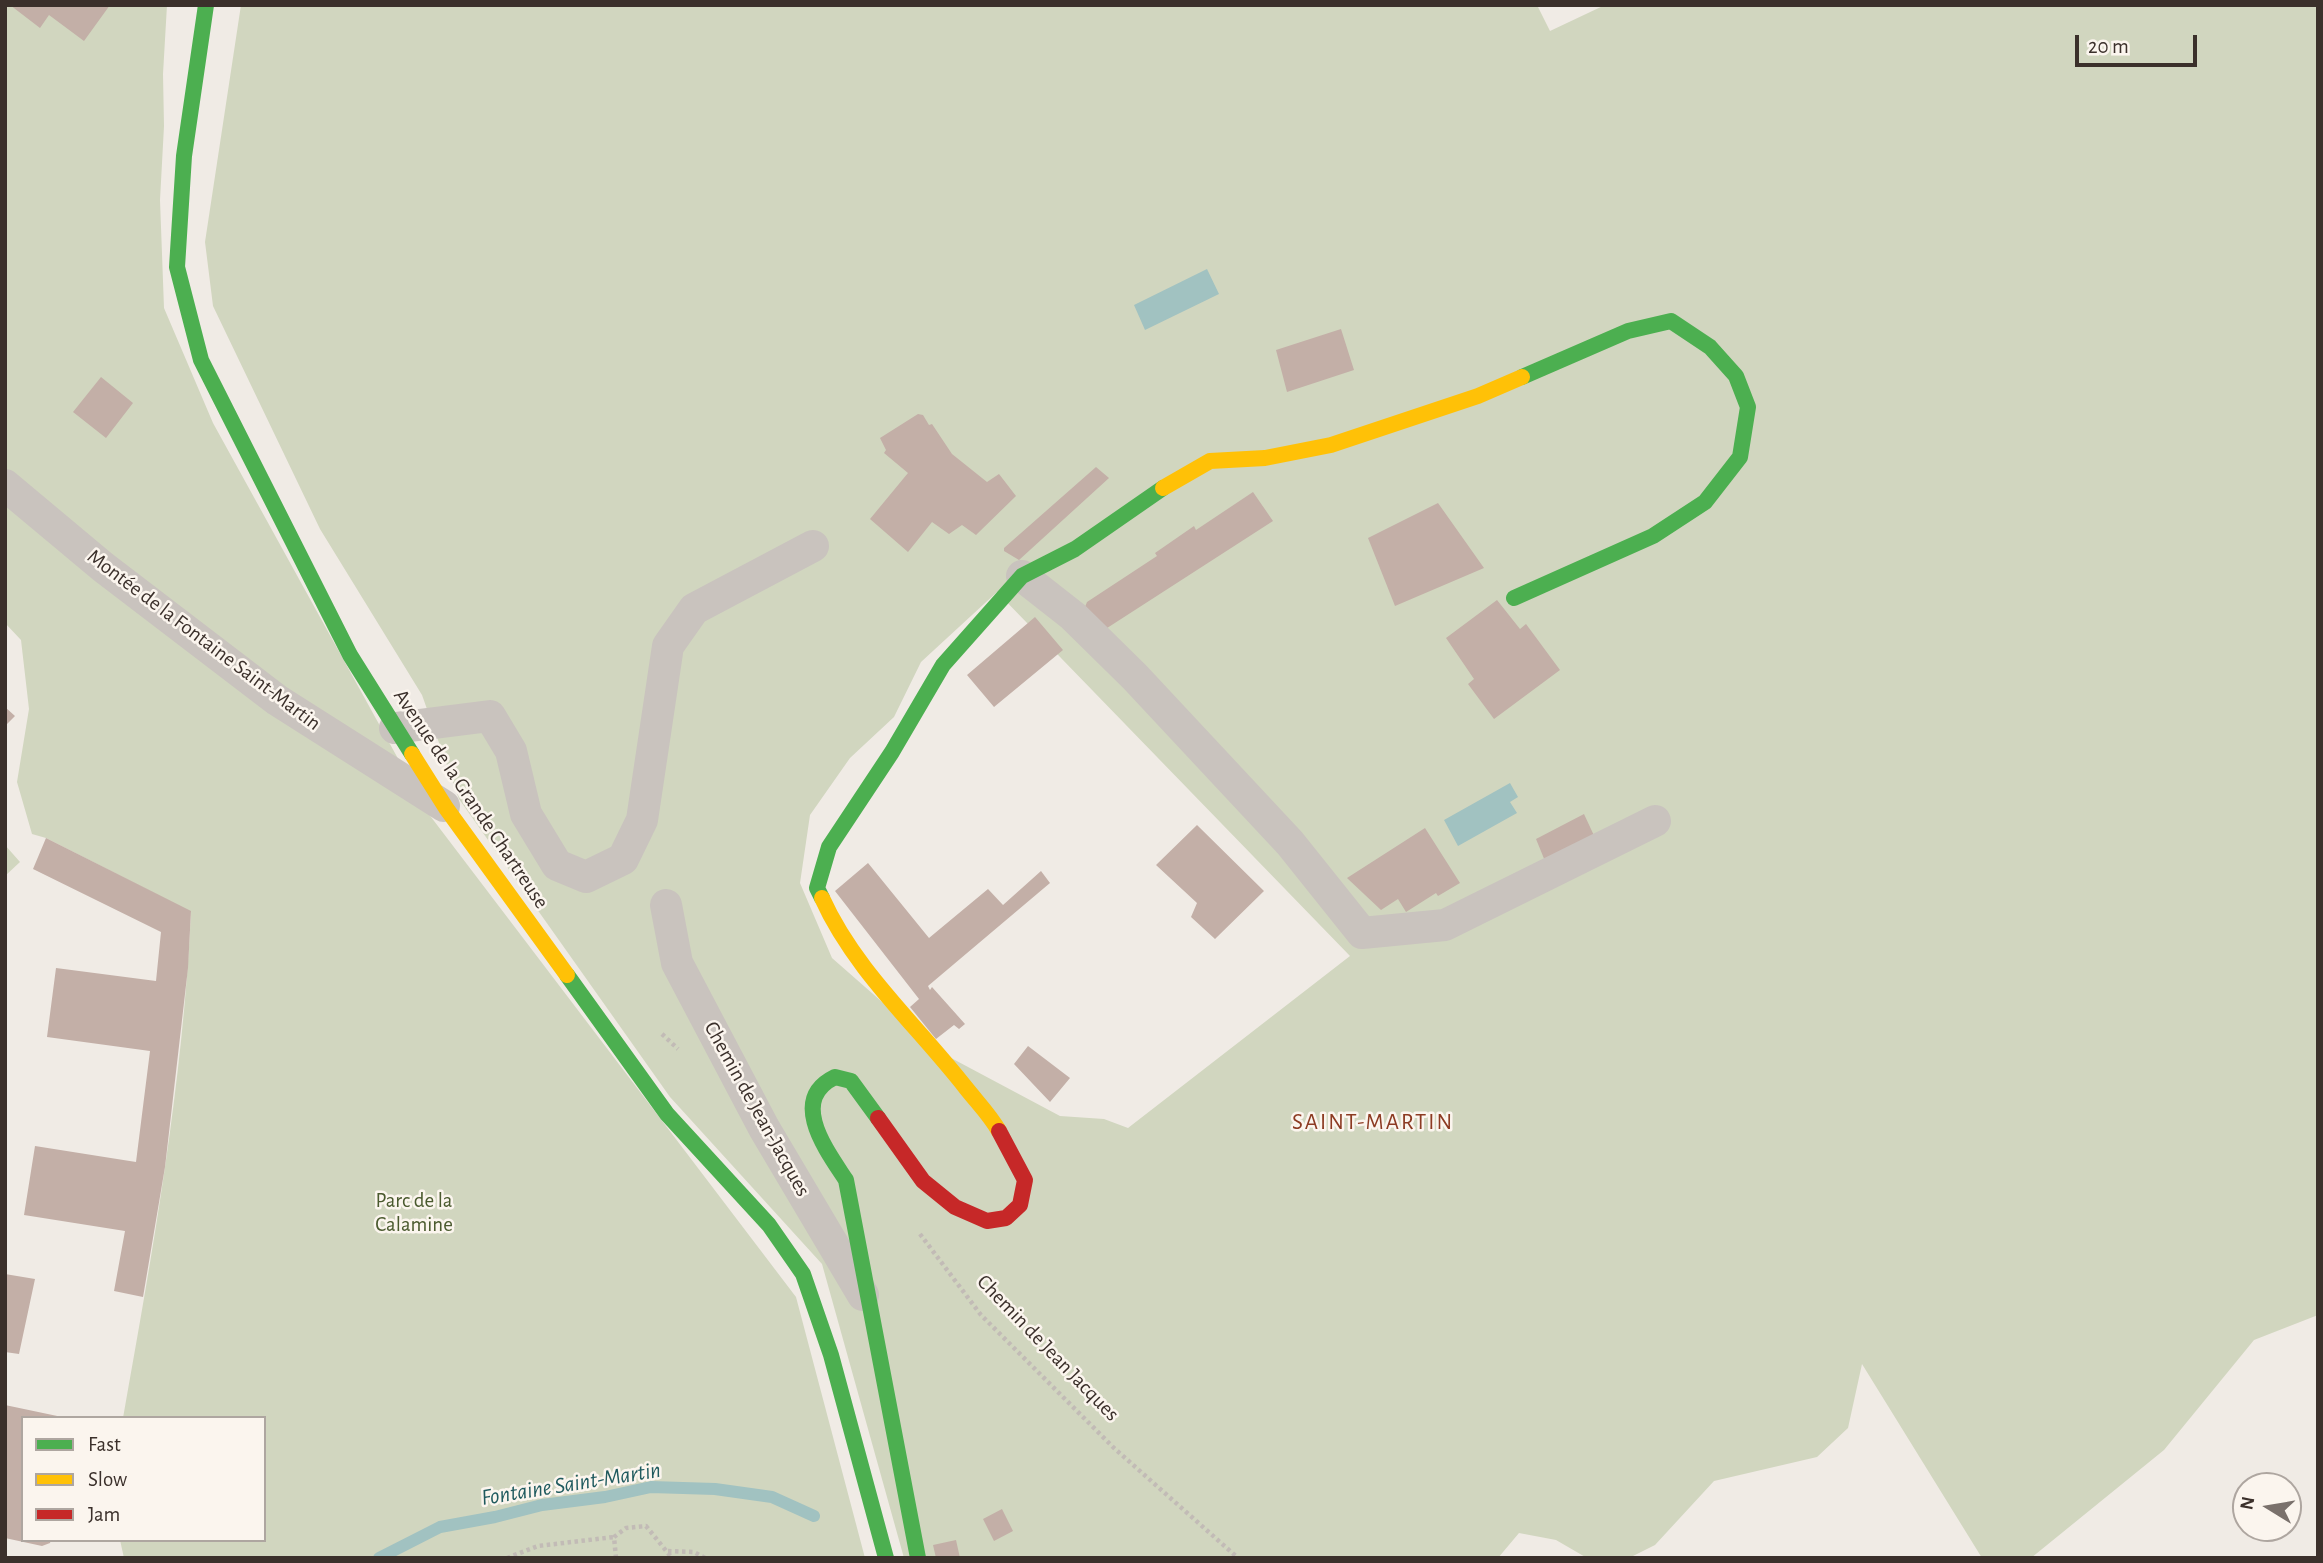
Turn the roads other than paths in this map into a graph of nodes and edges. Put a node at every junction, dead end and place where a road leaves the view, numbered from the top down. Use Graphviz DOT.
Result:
graph roads {
  1 [pos="206,5"];
  2 [pos="5,485"];
  3 [pos="813,546"];
  4 [pos="1022,576"];
  5 [pos="1514,598"];
  6 [pos="395,727"];
  7 [pos="446,808"];
  8 [pos="1655,821"];
  9 [pos="666,905"];
  10 [pos="870,1306"];
  11 [pos="887,1558"];
  12 [pos="918,1558"];
  1 -- 6 [label="street, Avenue de la Grande Chartreuse"];
  2 -- 7 [label="street, Montée de la Fontaine Saint-Martin"];
  3 -- 6 [label="street"];
  4 -- 5 [label="street"];
  4 -- 8 [label="street"];
  4 -- 10 [label="street"];
  6 -- 7 [label="street, Avenue de la Grande Chartreuse"];
  7 -- 11 [label="street, Avenue de la Grande Chartreuse"];
  9 -- 10 [label="street, Chemin de Jean-Jacques"];
  10 -- 12 [label="street"];
}
